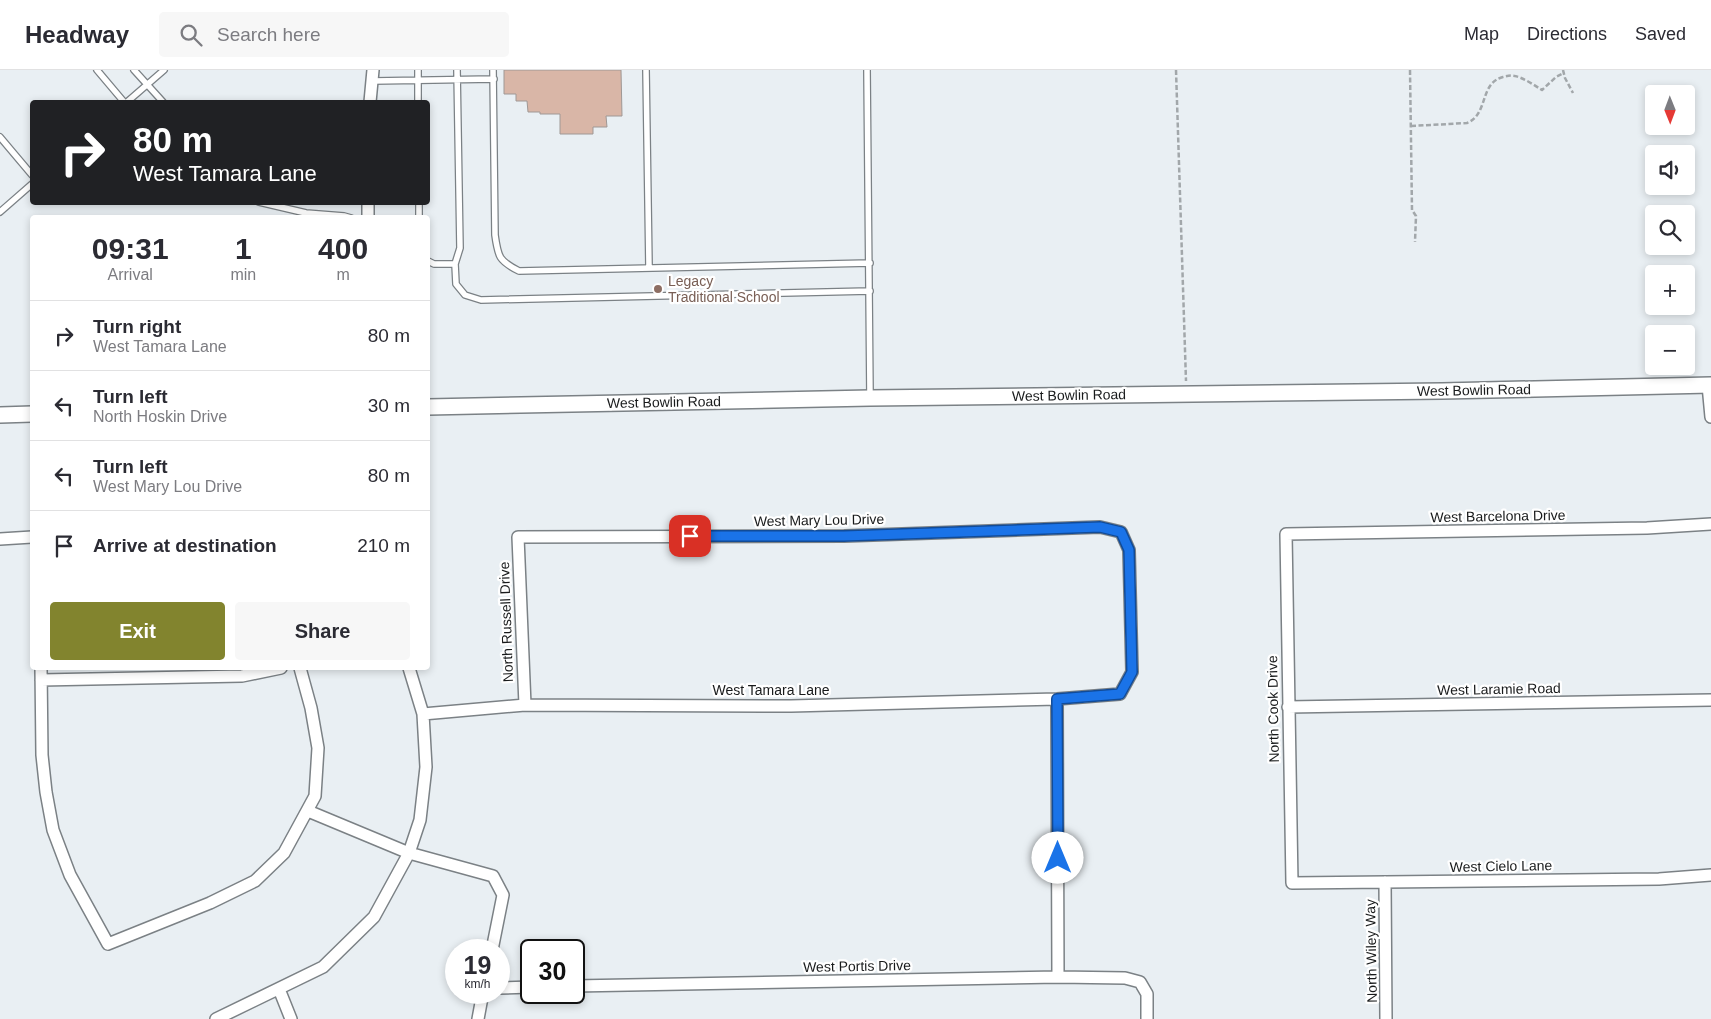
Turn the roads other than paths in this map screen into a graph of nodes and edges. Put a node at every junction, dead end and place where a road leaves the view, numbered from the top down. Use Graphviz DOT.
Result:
graph roads {
  1 [pos="97,70"];
  2 [pos="134,70"];
  3 [pos="164,70"];
  4 [pos="418,70"];
  5 [pos="457,70"];
  6 [pos="493,70"];
  7 [pos="646,70"];
  8 [pos="867,70"];
  9 [pos="373,76"];
  10 [pos="458,79"];
  11 [pos="494,79"];
  12 [pos="418,81"];
  13 [pos="147,85"];
  14 [pos="123,100"];
  15 [pos="128,100"];
  16 [pos="160,100"];
  17 [pos="370,100"];
  18 [pos="418,100"];
  19 [pos="1,141"];
  20 [pos="30,173"];
  21 [pos="30,186"];
  22 [pos="271,205"];
  23 [pos="0,212"];
  24 [pos="325,215"];
  25 [pos="430,262"];
  26 [pos="870,263"];
  27 [pos="455,264"];
  28 [pos="649,267"];
  29 [pos="870,291"];
  30 [pos="1710,385"];
  31 [pos="870,398"];
  32 [pos="430,407"];
  33 [pos="30,414"];
  34 [pos="0,415"];
  35 [pos="1711,417"];
  36 [pos="1711,524"];
  37 [pos="1286,534"];
  38 [pos="30,537"];
  39 [pos="518,537"];
  40 [pos="0,539"];
  41 [pos="40,670"];
  42 [pos="270,670"];
  43 [pos="301,670"];
  44 [pos="409,670"];
  45 [pos="41,680"];
  46 [pos="1120,694"];
  47 [pos="1057,699"];
  48 [pos="1711,700"];
  49 [pos="525,705"];
  50 [pos="1288,707"];
  51 [pos="423,714"];
  52 [pos="308,811"];
  53 [pos="410,853"];
  54 [pos="1711,875"];
  55 [pos="1385,882"];
  56 [pos="1292,883"];
  57 [pos="494,939"];
  58 [pos="1058,977"];
  59 [pos="585,986"];
  60 [pos="279,988"];
  61 [pos="481,1004"];
  62 [pos="216,1019"];
  63 [pos="291,1019"];
  64 [pos="478,1019"];
  65 [pos="1147,1019"];
  66 [pos="1386,1019"];
  1 -- 14 [label="lane"];
  2 -- 13 [label="lane"];
  3 -- 13 [label="lane"];
  4 -- 12 [label="lane"];
  5 -- 10 [label="lane"];
  6 -- 11 [label="lane"];
  7 -- 28 [label="lane"];
  8 -- 26 [label="lane"];
  9 -- 12 [label="lane"];
  9 -- 17 [label="street"];
  10 -- 11 [label="lane"];
  10 -- 12 [label="lane"];
  10 -- 27 [label="lane"];
  11 -- 28 [label="lane"];
  12 -- 18 [label="lane"];
  13 -- 15 [label="lane"];
  13 -- 16 [label="lane"];
  19 -- 20 [label="lane"];
  21 -- 23 [label="lane"];
  22 -- 24 [label="lane"];
  25 -- 27 [label="lane"];
  26 -- 28 [label="lane"];
  26 -- 29 [label="lane"];
  27 -- 29 [label="lane"];
  29 -- 31 [label="lane"];
  30 -- 31 [label="street, West Bowlin Road"];
  30 -- 35 [label="street"];
  31 -- 32 [label="street, West Bowlin Road"];
  33 -- 34 [label="street"];
  36 -- 37 [label="street, West Barcelona Drive"];
  37 -- 50 [label="street, North Cook Drive"];
  38 -- 40 [label="street"];
  39 -- 46 [label="street, West Mary Lou Drive"];
  39 -- 49 [label="street, North Russell Drive"];
  41 -- 45 [label="street"];
  42 -- 45 [label="street"];
  43 -- 52 [label="street"];
  44 -- 51 [label="street"];
  45 -- 52 [label="street"];
  46 -- 47 [label="street, West Tamara Lane"];
  47 -- 49 [label="street, West Tamara Lane"];
  47 -- 58 [label="street"];
  48 -- 50 [label="street, West Laramie Road"];
  49 -- 51 [label="street, West Tamara Lane"];
  50 -- 56 [label="street, North Cook Drive"];
  51 -- 53 [label="street"];
  52 -- 53 [label="street"];
  53 -- 57 [label="street"];
  53 -- 60 [label="street"];
  54 -- 55 [label="street, West Cielo Lane"];
  55 -- 56 [label="street, West Cielo Lane"];
  55 -- 66 [label="street, North Wiley Way"];
  58 -- 59 [label="street, West Portis Drive"];
  58 -- 65 [label="street, West Portis Drive"];
  60 -- 62 [label="street"];
  60 -- 63 [label="street"];
  61 -- 64 [label="street"];
}
